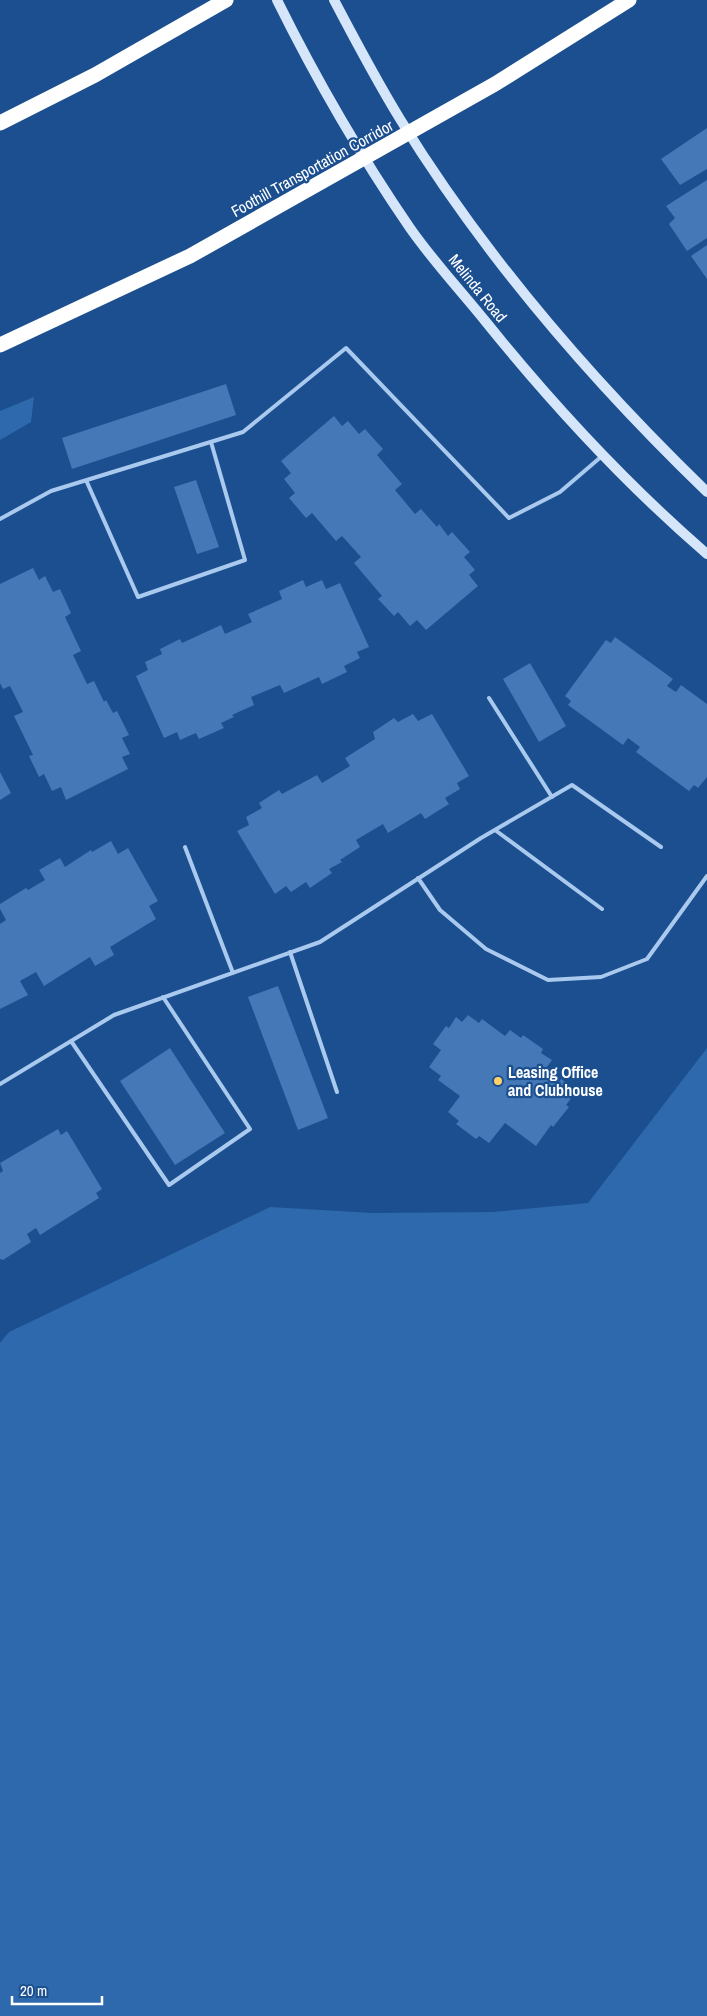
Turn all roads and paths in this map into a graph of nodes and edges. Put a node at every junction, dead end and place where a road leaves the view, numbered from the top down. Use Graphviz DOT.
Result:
graph roads {
  1 [pos="226,0"];
  2 [pos="277,0"];
  3 [pos="334,0"];
  4 [pos="629,0"];
  5 [pos="0,123"];
  6 [pos="0,345"];
  7 [pos="211,442"];
  8 [pos="602,456"];
  9 [pos="86,480"];
  10 [pos="707,492"];
  11 [pos="0,519"];
  12 [pos="707,554"];
  13 [pos="489,698"];
  14 [pos="552,797"];
  15 [pos="495,830"];
  16 [pos="185,847"];
  17 [pos="661,847"];
  18 [pos="707,876"];
  19 [pos="418,878"];
  20 [pos="602,909"];
  21 [pos="290,952"];
  22 [pos="233,973"];
  23 [pos="163,998"];
  24 [pos="71,1041"];
  25 [pos="0,1084"];
  26 [pos="337,1092"];
  1 -- 5 [label="highway"];
  2 -- 8 [label="main road, Melinda Road"];
  3 -- 10 [label="main road, Melinda Road"];
  4 -- 6 [label="highway, Foothill Transportation Corridor"];
  7 -- 8 [label="lane"];
  7 -- 9 [label="lane"];
  7 -- 9 [label="lane"];
  8 -- 12 [label="main road, Melinda Road"];
  9 -- 11 [label="lane"];
  13 -- 14 [label="lane"];
  14 -- 15 [label="lane"];
  14 -- 17 [label="lane"];
  15 -- 19 [label="lane"];
  15 -- 20 [label="lane"];
  16 -- 22 [label="lane"];
  18 -- 19 [label="lane"];
  19 -- 21 [label="lane"];
  21 -- 22 [label="lane"];
  21 -- 26 [label="lane"];
  22 -- 23 [label="lane"];
  23 -- 24 [label="lane"];
  23 -- 24 [label="lane"];
  24 -- 25 [label="lane"];
}
